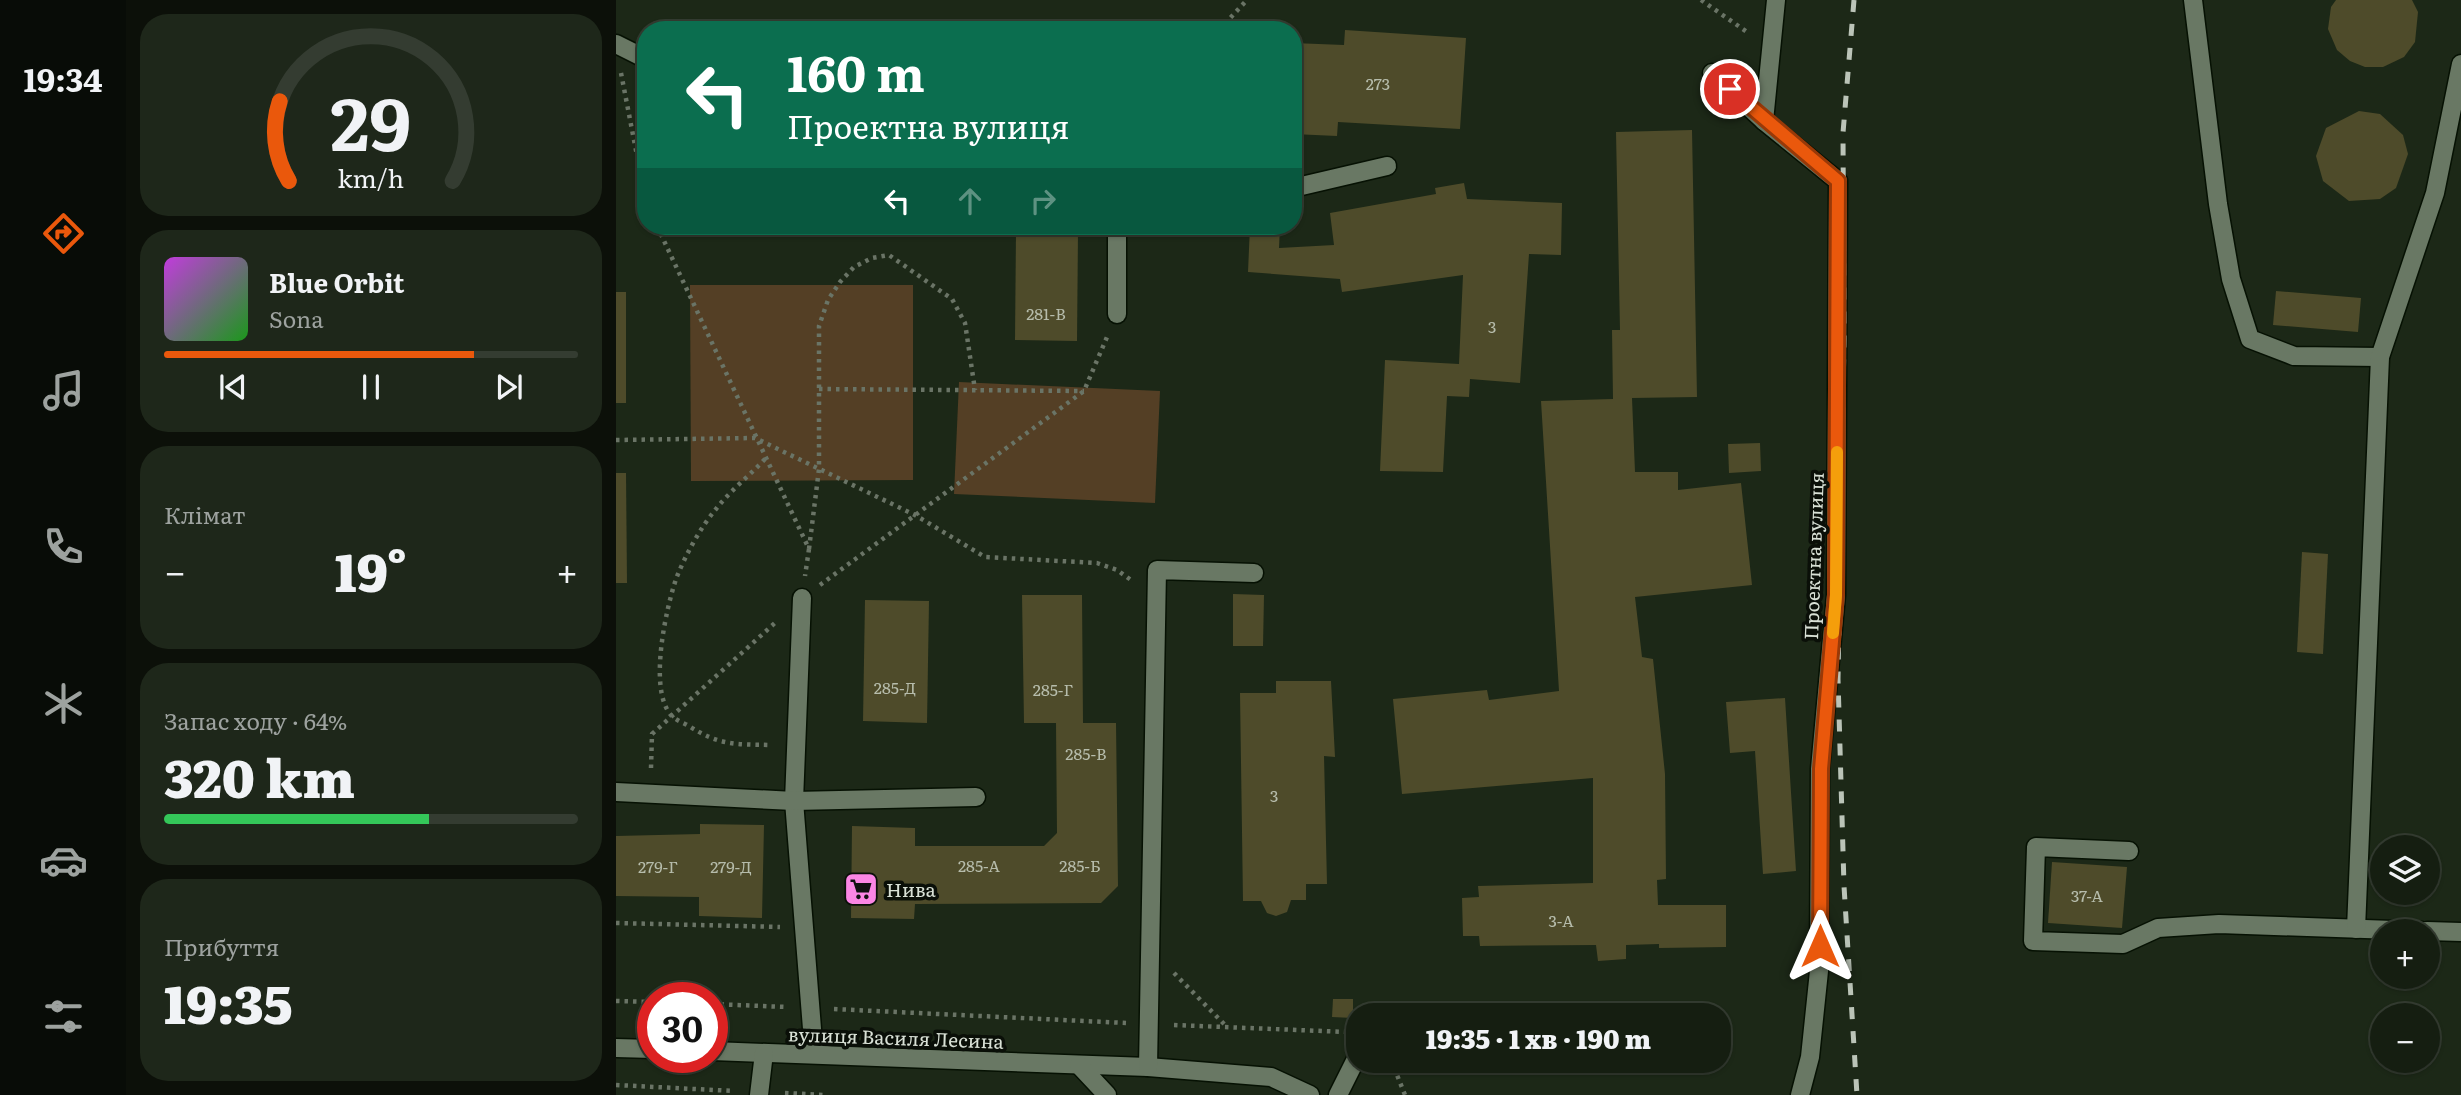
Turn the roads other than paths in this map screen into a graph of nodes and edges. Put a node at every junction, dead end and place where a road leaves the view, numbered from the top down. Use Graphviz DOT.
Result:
graph roads {
  1 [pos="1776,0"];
  2 [pos="2193,0"];
  3 [pos="617,44"];
  4 [pos="637,54"];
  5 [pos="2461,64"];
  6 [pos="1712,74"];
  7 [pos="1764,121"];
  8 [pos="1388,166"];
  9 [pos="1302,186"];
  10 [pos="1117,235"];
  11 [pos="1117,314"];
  12 [pos="2380,357"];
  13 [pos="1254,573"];
  14 [pos="802,598"];
  15 [pos="616,792"];
  16 [pos="976,797"];
  17 [pos="794,801"];
  18 [pos="2129,851"];
  19 [pos="2356,929"];
  20 [pos="2370,929"];
  21 [pos="2440,931"];
  22 [pos="2461,932"];
  23 [pos="616,1048"];
  24 [pos="637,1049"];
  25 [pos="728,1052"];
  26 [pos="764,1053"];
  27 [pos="814,1054"];
  28 [pos="1079,1065"];
  29 [pos="1148,1067"];
  30 [pos="1349,1073"];
  31 [pos="759,1094"];
  32 [pos="1107,1095"];
  33 [pos="1310,1095"];
  34 [pos="1338,1095"];
  35 [pos="1800,1095"];
  1 -- 7 [label="street"];
  2 -- 12 [label="street"];
  3 -- 4 [label="street"];
  5 -- 12 [label="street"];
  6 -- 7 [label="street, Проектна вулиця"];
  7 -- 35 [label="street, Проектна вулиця"];
  8 -- 9 [label="street"];
  10 -- 11 [label="street"];
  12 -- 19 [label="street"];
  13 -- 29 [label="street"];
  14 -- 17 [label="street"];
  15 -- 17 [label="street"];
  16 -- 17 [label="street"];
  17 -- 27 [label="street"];
  18 -- 19 [label="street"];
  19 -- 20 [label="street"];
  21 -- 22 [label="street"];
  23 -- 24 [label="street"];
  25 -- 26 [label="street, вулиця Василя Лесина"];
  26 -- 27 [label="street, вулиця Василя Лесина"];
  26 -- 31 [label="street"];
  27 -- 28 [label="street, вулиця Василя Лесина"];
  28 -- 29 [label="street, вулиця Василя Лесина"];
  28 -- 32 [label="street"];
  29 -- 33 [label="street, вулиця Василя Лесина"];
  30 -- 34 [label="street"];
}
